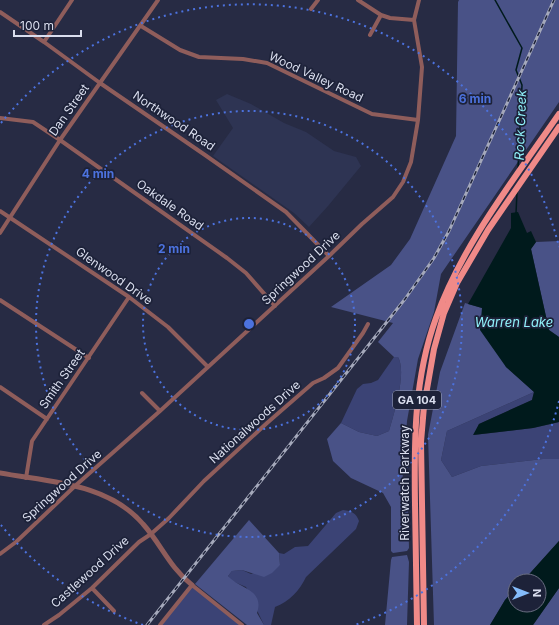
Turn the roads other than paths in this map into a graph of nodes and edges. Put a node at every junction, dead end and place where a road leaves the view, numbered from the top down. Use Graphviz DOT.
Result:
graph roads {
  1 [pos="72,0"];
  2 [pos="158,0"];
  3 [pos="318,0"];
  4 [pos="358,0"];
  5 [pos="419,0"];
  6 [pos="311,9"];
  7 [pos="0,12"];
  8 [pos="381,15"];
  9 [pos="414,20"];
  10 [pos="141,26"];
  11 [pos="370,35"];
  12 [pos="44,42"];
  13 [pos="100,83"];
  14 [pos="559,114"];
  15 [pos="0,118"];
  16 [pos="418,120"];
  17 [pos="559,127"];
  18 [pos="60,140"];
  19 [pos="0,211"];
  20 [pos="11,217"];
  21 [pos="0,233"];
  22 [pos="329,256"];
  23 [pos="129,297"];
  24 [pos="0,300"];
  25 [pos="275,306"];
  26 [pos="368,324"];
  27 [pos="89,358"];
  28 [pos="208,367"];
  29 [pos="0,388"];
  30 [pos="142,393"];
  31 [pos="160,412"];
  32 [pos="47,419"];
  33 [pos="0,473"];
  34 [pos="26,478"];
  35 [pos="75,486"];
  36 [pos="151,534"];
  37 [pos="0,554"];
  38 [pos="192,585"];
  39 [pos="92,588"];
  40 [pos="114,610"];
  41 [pos="44,625"];
  42 [pos="160,625"];
  43 [pos="242,625"];
  44 [pos="418,625"];
  45 [pos="424,625"];
  1 -- 12 [label="street"];
  2 -- 10 [label="street, Dan Street"];
  3 -- 6 [label="street"];
  4 -- 8 [label="street"];
  5 -- 9 [label="street, Springwood Drive"];
  7 -- 12 [label="street, Northwood Road"];
  8 -- 9 [label="street"];
  8 -- 11 [label="street"];
  9 -- 16 [label="street, Springwood Drive"];
  10 -- 13 [label="street, Dan Street"];
  10 -- 16 [label="street, Wood Valley Road"];
  12 -- 13 [label="street, Northwood Road"];
  13 -- 18 [label="street, Dan Street"];
  13 -- 22 [label="street, Northwood Road"];
  14 -- 44 [label="main road, Riverwatch Parkway / GA 104"];
  15 -- 18 [label="street, Oakdale Road"];
  16 -- 22 [label="street, Springwood Drive"];
  17 -- 45 [label="main road, Riverwatch Parkway / GA 104"];
  18 -- 20 [label="street, Dan Street"];
  18 -- 25 [label="street, Oakdale Road"];
  19 -- 20 [label="street, Glenwood Drive"];
  20 -- 21 [label="street, Dan Street"];
  20 -- 23 [label="street, Glenwood Drive"];
  22 -- 25 [label="street, Springwood Drive"];
  23 -- 27 [label="street, Smith Street"];
  23 -- 28 [label="street, Glenwood Drive"];
  24 -- 27 [label="street"];
  25 -- 28 [label="street, Springwood Drive"];
  26 -- 36 [label="street, Nationalwoods Drive"];
  27 -- 32 [label="street, Smith Street"];
  28 -- 31 [label="street, Springwood Drive"];
  29 -- 32 [label="street"];
  30 -- 31 [label="street"];
  31 -- 35 [label="street, Springwood Drive"];
  32 -- 34 [label="street, Smith Street"];
  33 -- 34 [label="street"];
  34 -- 35 [label="street"];
  35 -- 36 [label="street"];
  35 -- 37 [label="street, Springwood Drive"];
  36 -- 38 [label="street"];
  36 -- 39 [label="street, Castlewood Drive"];
  38 -- 42 [label="street"];
  38 -- 43 [label="street"];
  39 -- 40 [label="street"];
  39 -- 41 [label="street, Castlewood Drive"];
}
